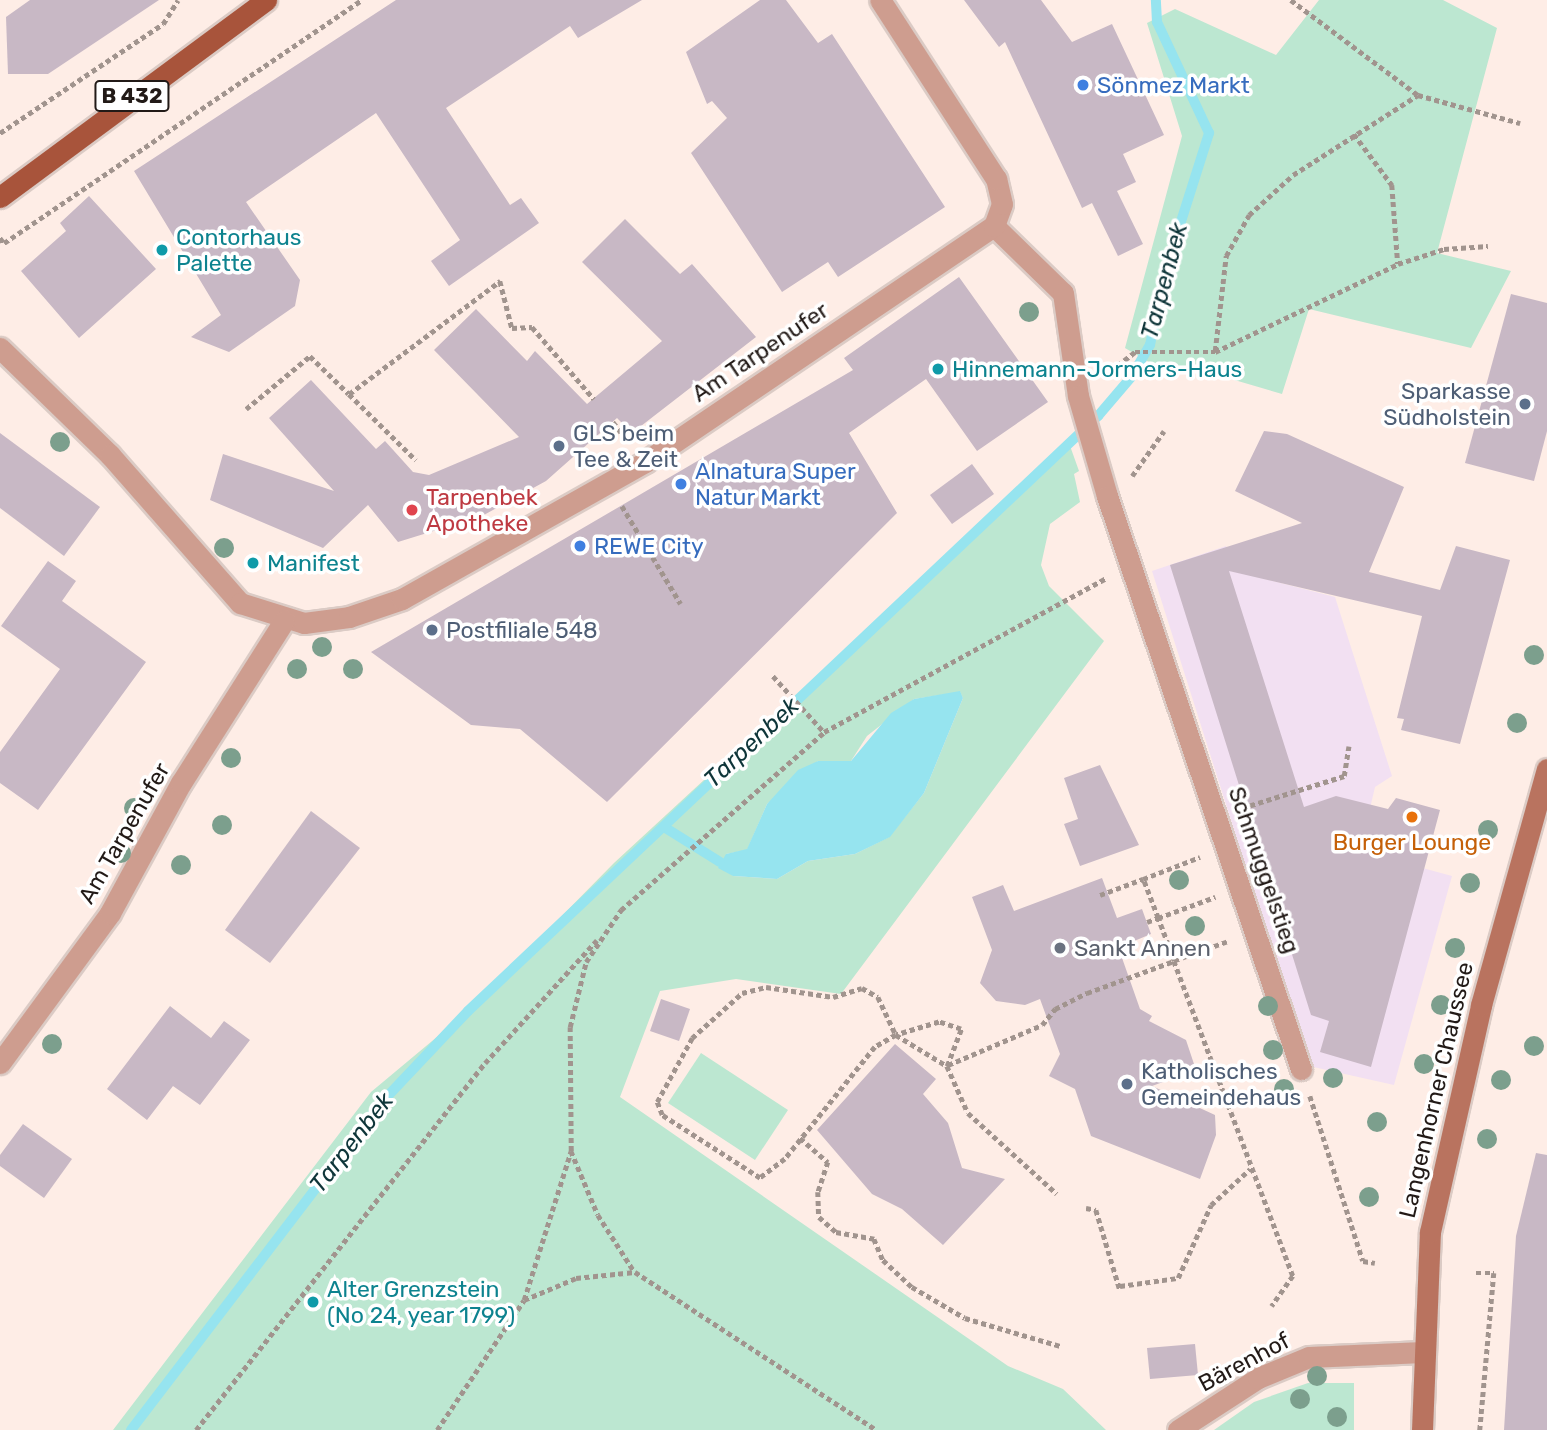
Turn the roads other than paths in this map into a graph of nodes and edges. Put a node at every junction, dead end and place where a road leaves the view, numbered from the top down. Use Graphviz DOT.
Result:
graph roads {
  1 [pos="266,0"];
  2 [pos="880,0"];
  3 [pos="0,197"];
  4 [pos="994,226"];
  5 [pos="0,348"];
  6 [pos="284,621"];
  7 [pos="1547,769"];
  8 [pos="0,1063"];
  9 [pos="1301,1069"];
  10 [pos="1423,1352"];
  11 [pos="1178,1430"];
  12 [pos="1422,1430"];
  1 -- 3 [label="main road, B 432"];
  2 -- 4 [label="street"];
  4 -- 6 [label="street, Am Tarpenufer"];
  4 -- 9 [label="street, Schmuggelstieg"];
  5 -- 6 [label="street, Am Tarpenufer"];
  6 -- 8 [label="street, Am Tarpenufer"];
  7 -- 10 [label="main road, Langenhorner Chaussee"];
  10 -- 11 [label="street, Bärenhof"];
  10 -- 12 [label="main road, Langenhorner Chaussee"];
}
